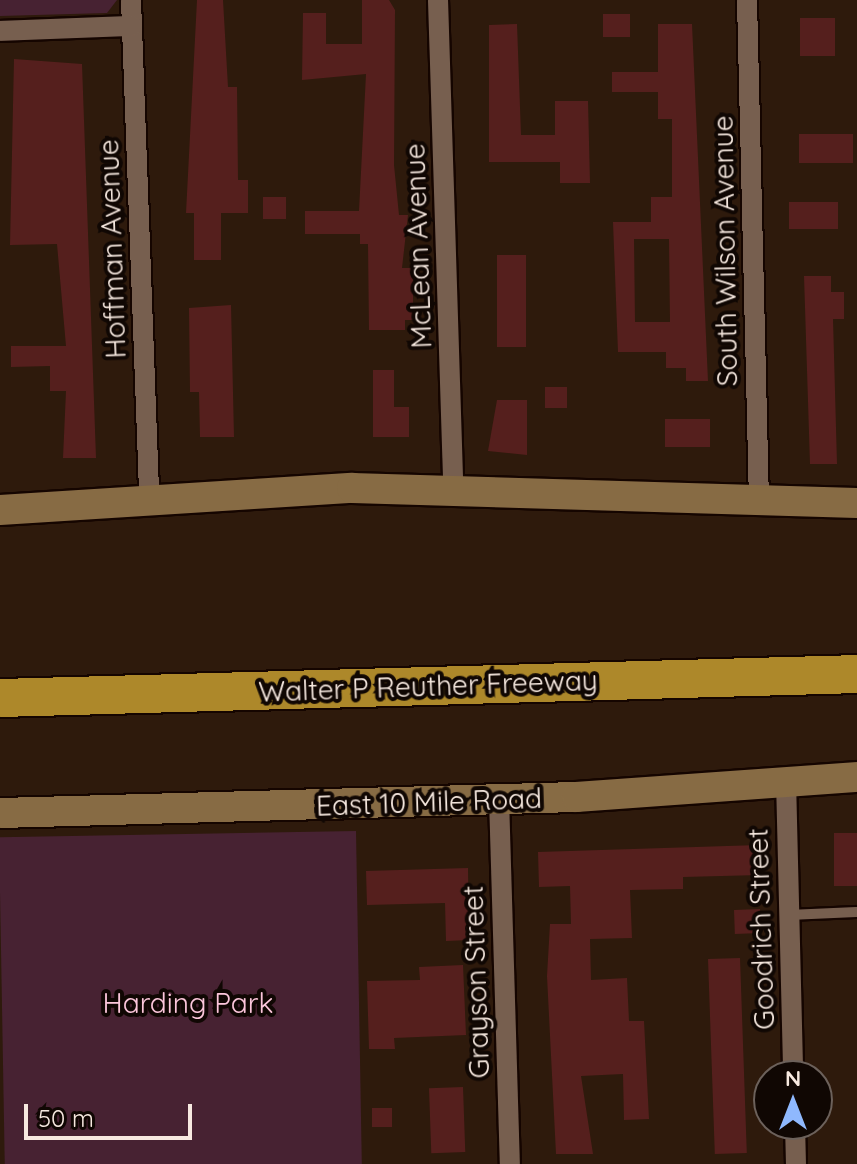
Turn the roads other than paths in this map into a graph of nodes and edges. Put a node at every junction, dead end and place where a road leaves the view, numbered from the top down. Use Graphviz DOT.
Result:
graph roads {
  1 [pos="131,0"];
  2 [pos="438,0"];
  3 [pos="747,0"];
  4 [pos="132,26"];
  5 [pos="0,31"];
  6 [pos="453,489"];
  7 [pos="149,496"];
  8 [pos="759,500"];
  9 [pos="857,503"];
  10 [pos="0,510"];
  11 [pos="857,674"];
  12 [pos="0,698"];
  13 [pos="857,767"];
  14 [pos="857,777"];
  15 [pos="786,780"];
  16 [pos="499,798"];
  17 [pos="0,813"];
  18 [pos="857,912"];
  19 [pos="788,915"];
  20 [pos="793,1060"];
  21 [pos="795,1140"];
  22 [pos="510,1164"];
  23 [pos="796,1164"];
  1 -- 4 [label="street, Hoffman Avenue"];
  2 -- 6 [label="street, McLean Avenue"];
  3 -- 8 [label="street, South Wilson Avenue"];
  4 -- 5 [label="street"];
  4 -- 7 [label="street, Hoffman Avenue"];
  6 -- 7 [label="main road"];
  6 -- 8 [label="main road"];
  7 -- 10 [label="main road"];
  8 -- 9 [label="main road"];
  11 -- 12 [label="highway, Walter P Reuther Freeway"];
  13 -- 15 [label="main road"];
  14 -- 15 [label="main road, East 10 Mile Road"];
  15 -- 16 [label="main road, East 10 Mile Road"];
  15 -- 19 [label="street, Goodrich Street"];
  16 -- 17 [label="main road, East 10 Mile Road"];
  16 -- 22 [label="street, Grayson Street"];
  18 -- 19 [label="lane"];
  19 -- 20 [label="street, Goodrich Street"];
  21 -- 23 [label="street"];
}
